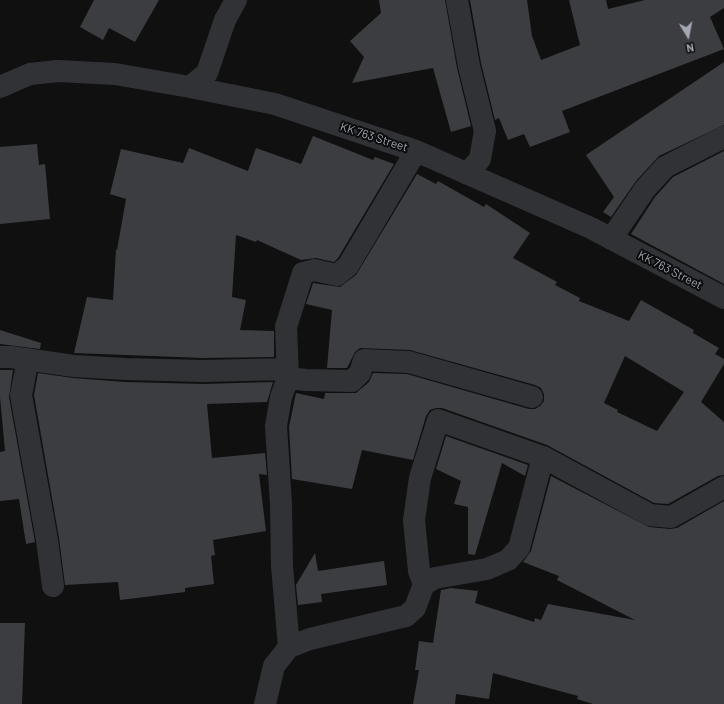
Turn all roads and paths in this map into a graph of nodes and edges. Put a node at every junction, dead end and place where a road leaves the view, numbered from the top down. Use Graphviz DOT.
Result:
graph roads {
  1 [pos="236,0"];
  2 [pos="457,0"];
  3 [pos="0,87"];
  4 [pos="190,87"];
  5 [pos="724,137"];
  6 [pos="416,151"];
  7 [pos="467,174"];
  8 [pos="611,239"];
  9 [pos="724,298"];
  10 [pos="0,357"];
  11 [pos="28,359"];
  12 [pos="288,373"];
  13 [pos="532,397"];
  14 [pos="543,457"];
  15 [pos="724,487"];
  16 [pos="424,584"];
  17 [pos="53,586"];
  18 [pos="289,647"];
  19 [pos="265,704"];
  1 -- 4 [label="street"];
  2 -- 7 [label="street"];
  3 -- 4 [label="street, KK 763 Street"];
  4 -- 6 [label="street, KK 763 Street"];
  5 -- 8 [label="street"];
  6 -- 7 [label="street, KK 763 Street"];
  6 -- 12 [label="street"];
  7 -- 8 [label="street, KK 763 Street"];
  8 -- 9 [label="street, KK 763 Street"];
  10 -- 11 [label="street"];
  11 -- 12 [label="street"];
  11 -- 17 [label="street"];
  12 -- 13 [label="street"];
  12 -- 18 [label="street"];
  14 -- 15 [label="street"];
  14 -- 16 [label="street"];
  14 -- 16 [label="street"];
  16 -- 18 [label="street"];
  18 -- 19 [label="street"];
}
